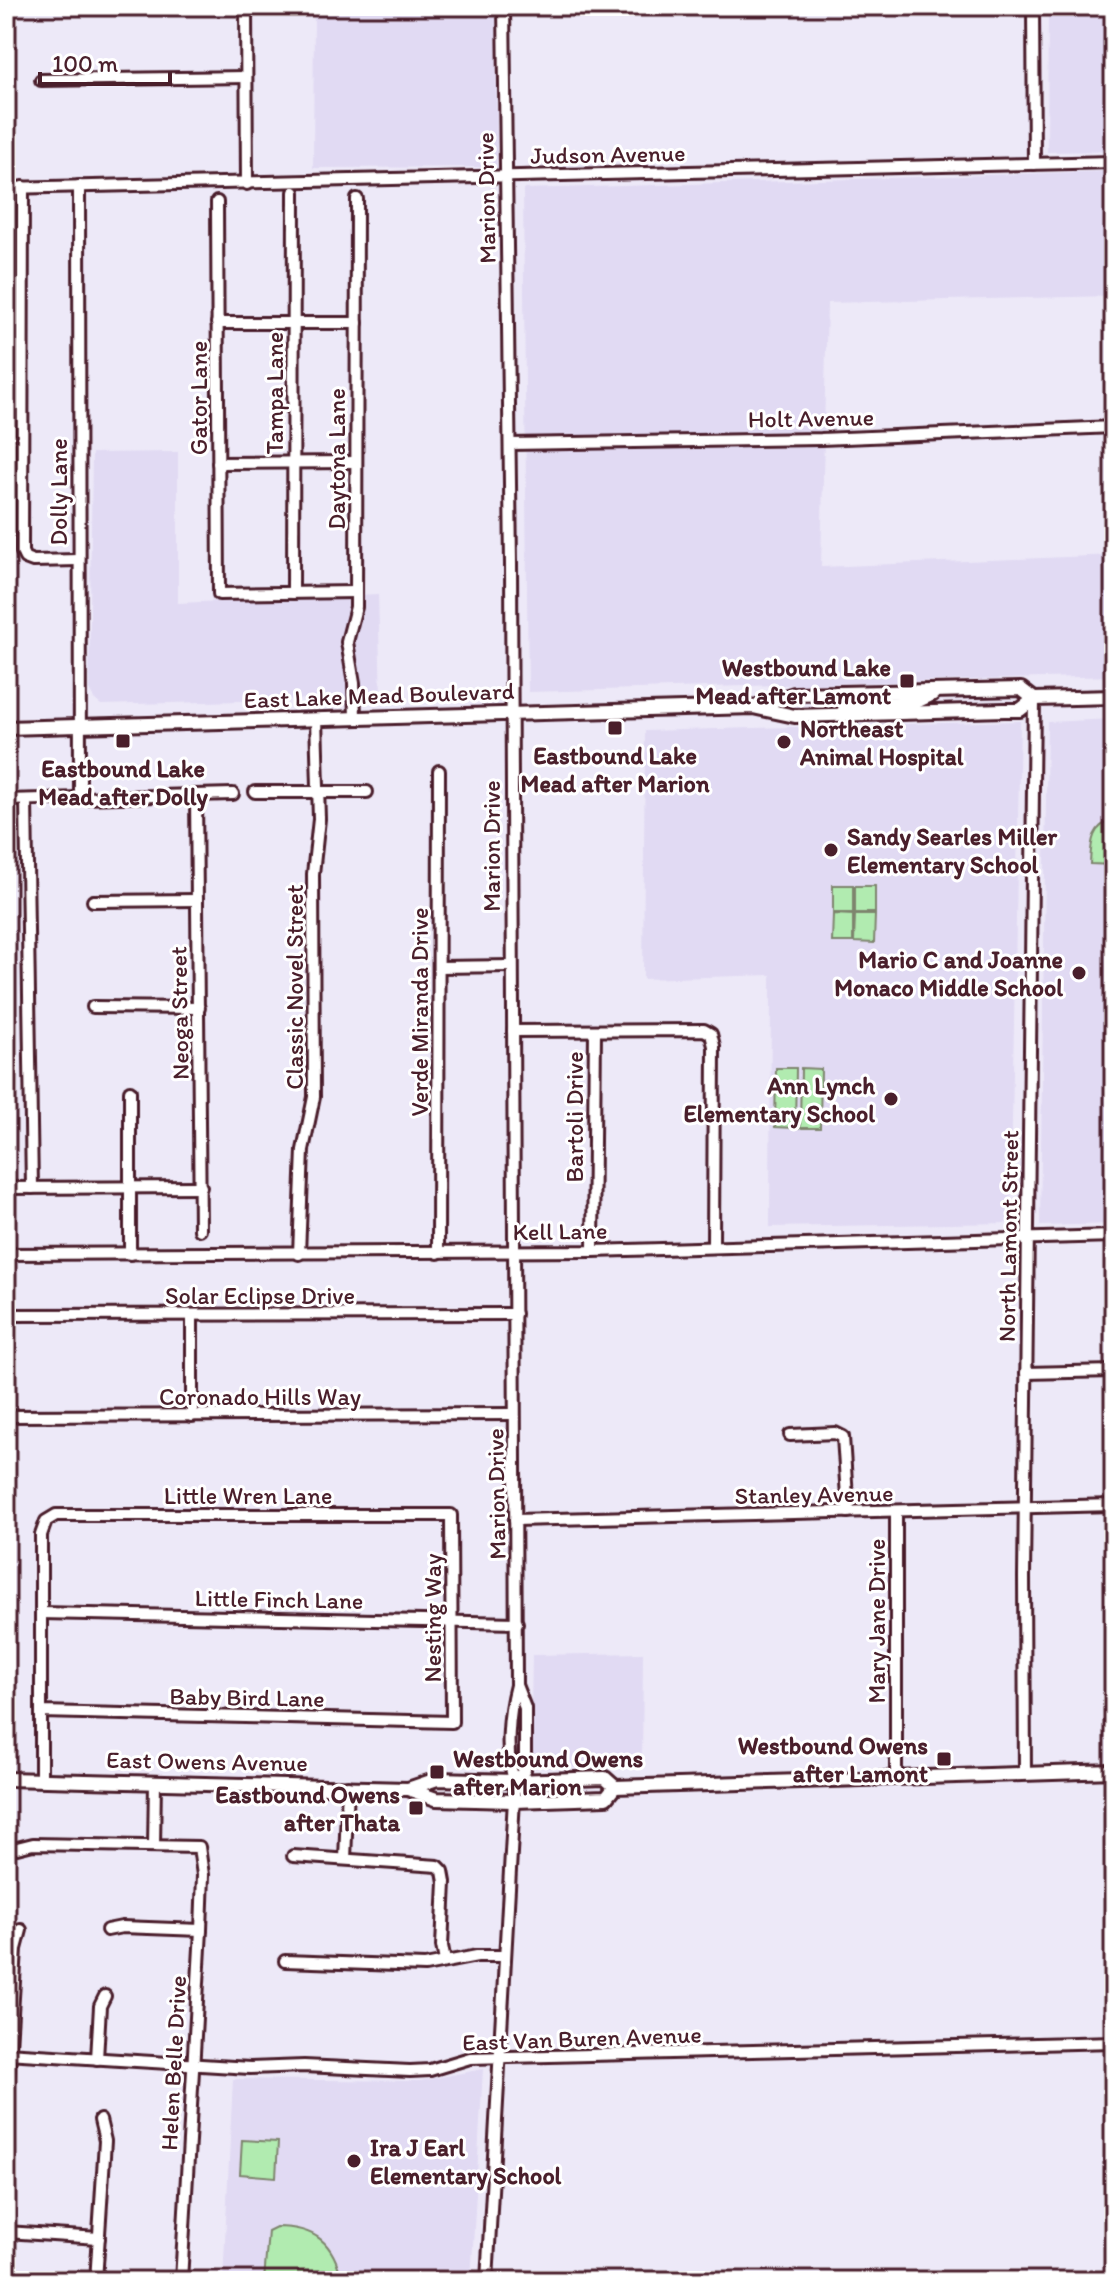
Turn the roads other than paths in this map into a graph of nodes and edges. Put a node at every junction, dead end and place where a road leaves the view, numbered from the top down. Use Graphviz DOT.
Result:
graph roads {
  1 [pos="246,6"];
  2 [pos="504,6"];
  3 [pos="1033,6"];
  4 [pos="246,77"];
  5 [pos="41,80"];
  6 [pos="1114,162"];
  7 [pos="1034,164"];
  8 [pos="506,176"];
  9 [pos="247,184"];
  10 [pos="79,186"];
  11 [pos="23,187"];
  12 [pos="6,188"];
  13 [pos="294,192"];
  14 [pos="357,199"];
  15 [pos="217,202"];
  16 [pos="217,323"];
  17 [pos="294,323"];
  18 [pos="357,323"];
  19 [pos="1114,427"];
  20 [pos="510,444"];
  21 [pos="356,462"];
  22 [pos="218,463"];
  23 [pos="294,463"];
  24 [pos="78,560"];
  25 [pos="356,592"];
  26 [pos="293,593"];
  27 [pos="939,691"];
  28 [pos="1114,697"];
  29 [pos="1034,699"];
  30 [pos="753,707"];
  31 [pos="511,713"];
  32 [pos="842,714"];
  33 [pos="355,717"];
  34 [pos="316,719"];
  35 [pos="78,725"];
  36 [pos="6,728"];
  37 [pos="439,771"];
  38 [pos="255,792"];
  39 [pos="318,792"];
  40 [pos="367,792"];
  41 [pos="233,794"];
  42 [pos="196,795"];
  43 [pos="80,797"];
  44 [pos="6,800"];
  45 [pos="26,800"];
  46 [pos="197,900"];
  47 [pos="93,901"];
  48 [pos="512,966"];
  49 [pos="439,967"];
  50 [pos="93,1007"];
  51 [pos="199,1008"];
  52 [pos="513,1031"];
  53 [pos="595,1031"];
  54 [pos="130,1091"];
  55 [pos="131,1187"];
  56 [pos="201,1187"];
  57 [pos="6,1188"];
  58 [pos="32,1188"];
  59 [pos="200,1230"];
  60 [pos="1114,1236"];
  61 [pos="1029,1237"];
  62 [pos="713,1247"];
  63 [pos="593,1251"];
  64 [pos="515,1252"];
  65 [pos="438,1253"];
  66 [pos="6,1254"];
  67 [pos="130,1254"];
  68 [pos="299,1254"];
  69 [pos="515,1314"];
  70 [pos="6,1315"];
  71 [pos="192,1315"];
  72 [pos="1114,1371"];
  73 [pos="1026,1373"];
  74 [pos="514,1414"];
  75 [pos="6,1416"];
  76 [pos="192,1416"];
  77 [pos="790,1435"];
  78 [pos="1114,1505"];
  79 [pos="1024,1507"];
  80 [pos="848,1512"];
  81 [pos="896,1512"];
  82 [pos="451,1515"];
  83 [pos="515,1520"];
  84 [pos="41,1613"];
  85 [pos="452,1623"];
  86 [pos="517,1623"];
  87 [pos="42,1712"];
  88 [pos="452,1722"];
  89 [pos="1114,1771"];
  90 [pos="1025,1774"];
  91 [pos="896,1778"];
  92 [pos="6,1779"];
  93 [pos="41,1779"];
  94 [pos="515,1781"];
  95 [pos="155,1782"];
  96 [pos="348,1786"];
  97 [pos="615,1787"];
  98 [pos="408,1789"];
  99 [pos="514,1801"];
  100 [pos="154,1846"];
  101 [pos="17,1848"];
  102 [pos="293,1856"];
  103 [pos="345,1859"];
  104 [pos="21,1930"];
  105 [pos="107,1930"];
  106 [pos="201,1930"];
  107 [pos="505,1956"];
  108 [pos="285,1961"];
  109 [pos="445,1961"];
  110 [pos="105,1996"];
  111 [pos="1114,2042"];
  112 [pos="8,2054"];
  113 [pos="499,2058"];
  114 [pos="97,2059"];
  115 [pos="193,2065"];
  116 [pos="6,2110"];
  117 [pos="100,2120"];
  118 [pos="6,2232"];
  119 [pos="99,2238"];
  120 [pos="96,2281"];
  121 [pos="181,2281"];
  122 [pos="487,2281"];
  1 -- 4 [label="street"];
  2 -- 8 [label="street, Marion Drive"];
  3 -- 7 [label="street"];
  4 -- 5 [label="street"];
  4 -- 9 [label="street"];
  6 -- 7 [label="street, Judson Avenue"];
  7 -- 8 [label="street, Judson Avenue"];
  8 -- 9 [label="street, Judson Avenue"];
  8 -- 20 [label="street, Marion Drive"];
  9 -- 10 [label="street, Judson Avenue"];
  10 -- 11 [label="street, Judson Avenue"];
  10 -- 24 [label="street, Dolly Lane"];
  11 -- 12 [label="street, Judson Avenue"];
  11 -- 24 [label="street"];
  13 -- 17 [label="street, Tampa Lane"];
  14 -- 18 [label="street, Daytona Lane"];
  15 -- 16 [label="street, Gator Lane"];
  16 -- 17 [label="street"];
  16 -- 22 [label="street, Gator Lane"];
  17 -- 18 [label="street"];
  17 -- 23 [label="street, Tampa Lane"];
  18 -- 21 [label="street, Daytona Lane"];
  19 -- 20 [label="street, Holt Avenue"];
  20 -- 31 [label="street, Marion Drive"];
  21 -- 23 [label="street"];
  21 -- 25 [label="street, Daytona Lane"];
  22 -- 23 [label="street"];
  22 -- 26 [label="street, Gator Lane"];
  23 -- 26 [label="street, Tampa Lane"];
  24 -- 35 [label="street, Dolly Lane"];
  25 -- 26 [label="street"];
  25 -- 33 [label="street, Daytona Lane"];
  27 -- 29 [label="main road, East Lake Mead Boulevard"];
  27 -- 30 [label="main road, East Lake Mead Boulevard"];
  27 -- 32 [label="main road"];
  28 -- 29 [label="main road, East Lake Mead Boulevard"];
  29 -- 32 [label="main road, East Lake Mead Boulevard"];
  29 -- 61 [label="street, North Lamont Street"];
  30 -- 31 [label="main road, East Lake Mead Boulevard"];
  30 -- 32 [label="main road, East Lake Mead Boulevard"];
  31 -- 33 [label="main road, East Lake Mead Boulevard"];
  31 -- 48 [label="street, Marion Drive"];
  33 -- 34 [label="main road, East Lake Mead Boulevard"];
  34 -- 35 [label="main road, East Lake Mead Boulevard"];
  34 -- 39 [label="street, Classic Novel Street"];
  35 -- 36 [label="main road, East Lake Mead Boulevard"];
  35 -- 43 [label="street, Dolly Lane"];
  37 -- 49 [label="street, Verde Miranda Drive"];
  38 -- 39 [label="street"];
  39 -- 40 [label="street"];
  39 -- 68 [label="street, Classic Novel Street"];
  41 -- 42 [label="street"];
  42 -- 43 [label="street"];
  42 -- 46 [label="street, Neoga Street"];
  43 -- 45 [label="street"];
  44 -- 45 [label="street"];
  45 -- 58 [label="street"];
  46 -- 47 [label="street"];
  46 -- 51 [label="street, Neoga Street"];
  48 -- 49 [label="street"];
  48 -- 52 [label="street, Marion Drive"];
  49 -- 65 [label="street, Verde Miranda Drive"];
  50 -- 51 [label="street"];
  51 -- 56 [label="street, Neoga Street"];
  52 -- 53 [label="street"];
  52 -- 64 [label="street, Marion Drive"];
  53 -- 62 [label="street"];
  53 -- 63 [label="street, Bartoli Drive"];
  54 -- 55 [label="street"];
  55 -- 56 [label="street"];
  55 -- 58 [label="street"];
  55 -- 67 [label="street"];
  56 -- 59 [label="street, Neoga Street"];
  57 -- 58 [label="street"];
  60 -- 61 [label="street, Kell Lane"];
  61 -- 62 [label="street, Kell Lane"];
  61 -- 73 [label="street, North Lamont Street"];
  62 -- 63 [label="street, Kell Lane"];
  63 -- 64 [label="street, Kell Lane"];
  64 -- 65 [label="street, Kell Lane"];
  64 -- 69 [label="street, Marion Drive"];
  65 -- 68 [label="street, Kell Lane"];
  66 -- 67 [label="street, Kell Lane"];
  67 -- 68 [label="street, Kell Lane"];
  69 -- 71 [label="street, Solar Eclipse Drive"];
  69 -- 74 [label="street, Marion Drive"];
  70 -- 71 [label="street, Solar Eclipse Drive"];
  71 -- 76 [label="street"];
  72 -- 73 [label="street"];
  73 -- 79 [label="street, North Lamont Street"];
  74 -- 76 [label="street, Coronado Hills Way"];
  74 -- 83 [label="street, Marion Drive"];
  75 -- 76 [label="street, Coronado Hills Way"];
  77 -- 80 [label="street"];
  78 -- 79 [label="street, Stanley Avenue"];
  79 -- 81 [label="street, Stanley Avenue"];
  79 -- 90 [label="street, North Lamont Street"];
  80 -- 81 [label="street, Stanley Avenue"];
  80 -- 83 [label="street, Stanley Avenue"];
  81 -- 91 [label="street, Mary Jane Drive"];
  82 -- 84 [label="street, Little Wren Lane"];
  82 -- 85 [label="street, Nesting Way"];
  83 -- 86 [label="street, Marion Drive"];
  84 -- 85 [label="street, Little Finch Lane"];
  84 -- 87 [label="street"];
  85 -- 86 [label="street, Little Finch Lane"];
  85 -- 88 [label="street, Nesting Way"];
  86 -- 94 [label="street, Marion Drive"];
  87 -- 88 [label="street, Baby Bird Lane"];
  87 -- 93 [label="street"];
  89 -- 90 [label="main road, East Owens Avenue"];
  90 -- 91 [label="main road, East Owens Avenue"];
  91 -- 97 [label="main road, East Owens Avenue"];
  92 -- 93 [label="main road, East Owens Avenue"];
  93 -- 95 [label="main road, East Owens Avenue"];
  94 -- 97 [label="main road, East Owens Avenue"];
  94 -- 98 [label="main road, East Owens Avenue"];
  94 -- 99 [label="street, Marion Drive"];
  95 -- 96 [label="main road, East Owens Avenue"];
  95 -- 100 [label="street"];
  96 -- 98 [label="main road, East Owens Avenue"];
  96 -- 103 [label="street"];
  97 -- 99 [label="main road, East Owens Avenue"];
  98 -- 99 [label="main road, East Owens Avenue"];
  99 -- 107 [label="street, Marion Drive"];
  100 -- 101 [label="street"];
  100 -- 106 [label="street, Helen Belle Drive"];
  102 -- 103 [label="street"];
  103 -- 109 [label="street"];
  104 -- 112 [label="street"];
  105 -- 106 [label="street"];
  106 -- 115 [label="street, Helen Belle Drive"];
  107 -- 109 [label="street"];
  107 -- 113 [label="street, Marion Drive"];
  108 -- 109 [label="street"];
  110 -- 114 [label="street"];
  111 -- 113 [label="street, East Van Buren Avenue"];
  112 -- 114 [label="street, East Van Buren Avenue"];
  112 -- 116 [label="street"];
  113 -- 115 [label="street, East Van Buren Avenue"];
  113 -- 122 [label="street, Marion Drive"];
  114 -- 115 [label="street, East Van Buren Avenue"];
  115 -- 121 [label="street, Helen Belle Drive"];
  117 -- 119 [label="street"];
  118 -- 119 [label="street"];
  119 -- 120 [label="street"];
}
